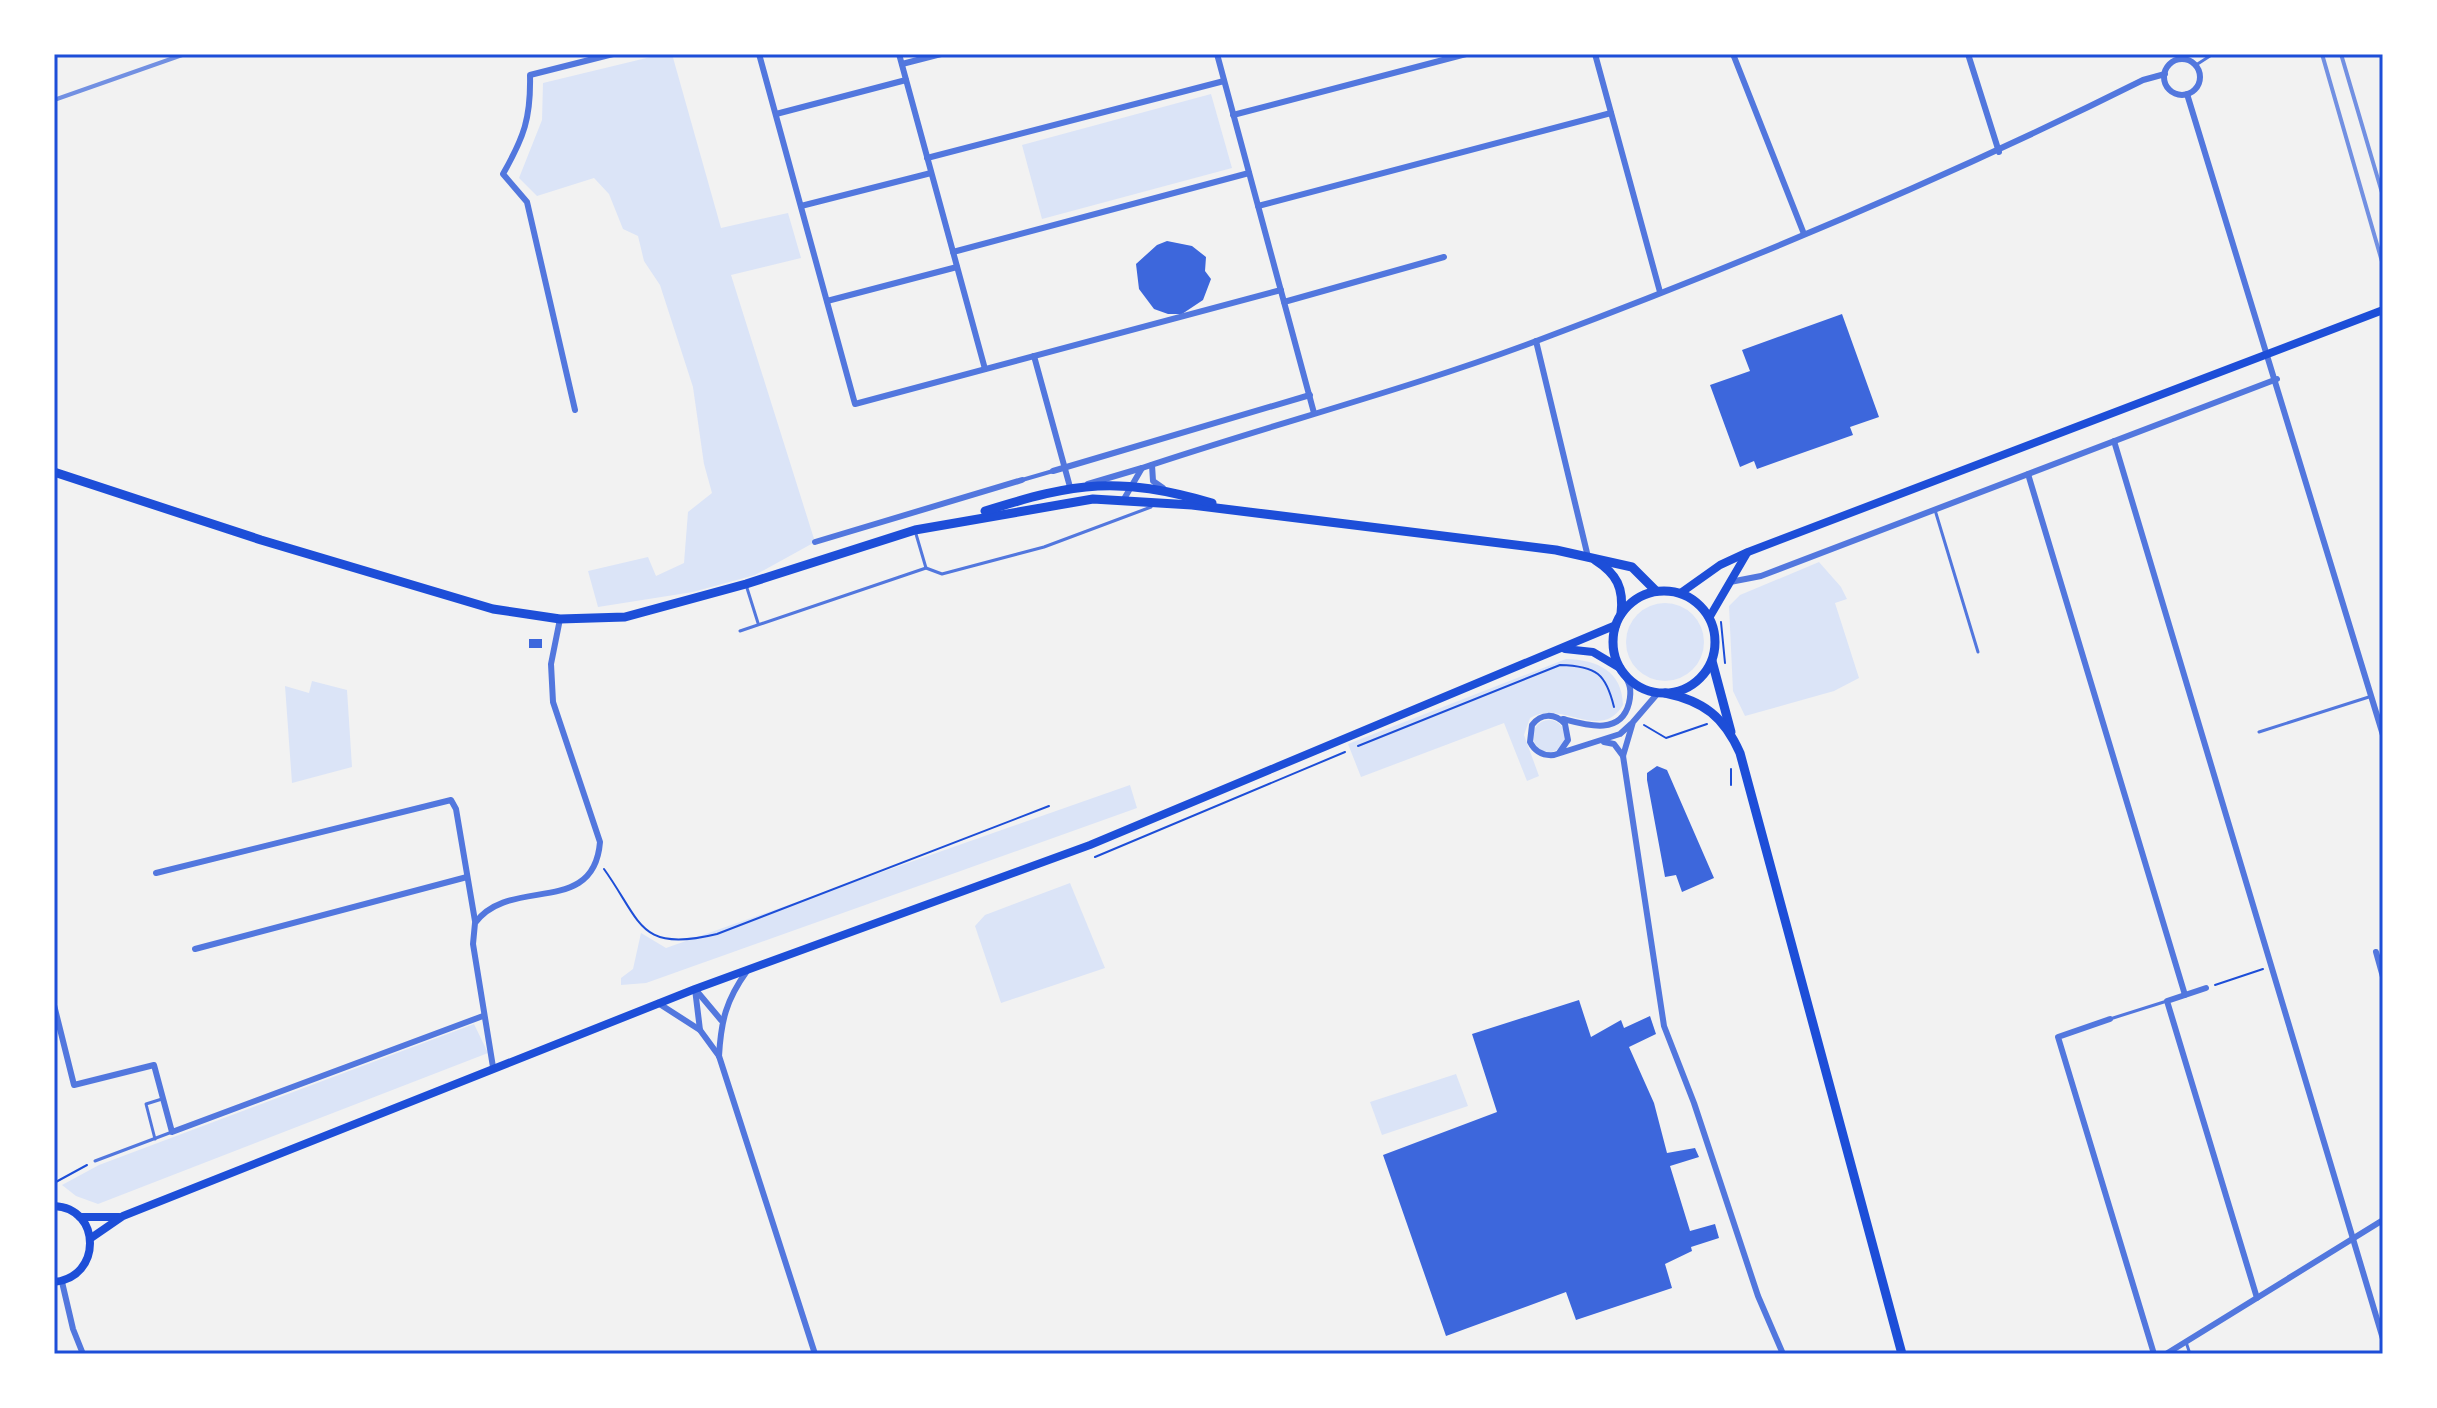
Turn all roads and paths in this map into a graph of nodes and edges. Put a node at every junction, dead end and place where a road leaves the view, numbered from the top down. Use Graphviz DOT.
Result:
graph roads {
  1 [pos="613,54"];
  2 [pos="759,54"];
  3 [pos="899,54"];
  4 [pos="941,54"];
  5 [pos="1217,54"];
  6 [pos="1466,54"];
  7 [pos="1595,54"];
  8 [pos="1733,54"];
  9 [pos="1968,54"];
  10 [pos="2213,54"];
  11 [pos="902,64"];
  12 [pos="2196,65"];
  13 [pos="2165,74"];
  14 [pos="906,80"];
  15 [pos="1224,81"];
  16 [pos="2187,94"];
  17 [pos="1611,113"];
  18 [pos="776,114"];
  19 [pos="1233,115"];
  20 [pos="1999,152"];
  21 [pos="927,158"];
  22 [pos="931,173"];
  23 [pos="1249,173"];
  24 [pos="801,206"];
  25 [pos="1258,206"];
  26 [pos="1804,234"];
  27 [pos="953,252"];
  28 [pos="1444,257"];
  29 [pos="957,267"];
  30 [pos="1281,290"];
  31 [pos="1660,292"];
  32 [pos="827,301"];
  33 [pos="1284,302"];
  34 [pos="2383,310"];
  35 [pos="1536,341"];
  36 [pos="1034,356"];
  37 [pos="985,369"];
  38 [pos="2277,379"];
  39 [pos="1310,395"];
  40 [pos="575,410"];
  41 [pos="1314,413"];
  42 [pos="2114,441"];
  43 [pos="1152,465"];
  44 [pos="1065,468"];
  45 [pos="1142,468"];
  46 [pos="1053,471"];
  47 [pos="54,472"];
  48 [pos="2028,474"];
  49 [pos="1022,480"];
  50 [pos="1087,484"];
  51 [pos="1129,485"];
  52 [pos="1070,487"];
  53 [pos="1173,491"];
  54 [pos="1124,499"];
  55 [pos="1162,503"];
  56 [pos="1935,510"];
  57 [pos="1243,511"];
  58 [pos="910,514"];
  59 [pos="943,524"];
  60 [pos="915,530"];
  61 [pos="815,542"];
  62 [pos="1748,552"];
  63 [pos="1588,557"];
  64 [pos="926,568"];
  65 [pos="1729,582"];
  66 [pos="746,584"];
  67 [pos="1656,591"];
  68 [pos="1682,592"];
  69 [pos="1621,614"];
  70 [pos="1721,616"];
  71 [pos="1709,618"];
  72 [pos="560,619"];
  73 [pos="759,624"];
  74 [pos="1616,625"];
  75 [pos="740,631"];
  76 [pos="1564,649"];
  77 [pos="1978,652"];
  78 [pos="1712,661"];
  79 [pos="1621,670"];
  80 [pos="1724,673"];
  81 [pos="1662,693"];
  82 [pos="2372,696"];
  83 [pos="1625,714"];
  84 [pos="1557,718"];
  85 [pos="1634,721"];
  86 [pos="1709,723"];
  87 [pos="2259,732"];
  88 [pos="1732,735"];
  89 [pos="2383,735"];
  90 [pos="1601,741"];
  91 [pos="1559,753"];
  92 [pos="1623,756"];
  93 [pos="1731,766"];
  94 [pos="1731,785"];
  95 [pos="1049,806"];
  96 [pos="1095,857"];
  97 [pos="598,861"];
  98 [pos="156,873"];
  99 [pos="467,877"];
  100 [pos="475,923"];
  101 [pos="195,949"];
  102 [pos="2376,952"];
  103 [pos="2271,966"];
  104 [pos="747,970"];
  105 [pos="2383,977"];
  106 [pos="2206,988"];
  107 [pos="695,989"];
  108 [pos="2185,995"];
  109 [pos="2167,1001"];
  110 [pos="658,1003"];
  111 [pos="54,1005"];
  112 [pos="483,1016"];
  113 [pos="2110,1019"];
  114 [pos="721,1020"];
  115 [pos="700,1030"];
  116 [pos="719,1056"];
  117 [pos="493,1067"];
  118 [pos="163,1099"];
  119 [pos="172,1132"];
  120 [pos="155,1139"];
  121 [pos="95,1161"];
  122 [pos="54,1183"];
  123 [pos="54,1197"];
  124 [pos="58,1206"];
  125 [pos="80,1217"];
  126 [pos="120,1217"];
  127 [pos="2383,1220"];
  128 [pos="91,1238"];
  129 [pos="2352,1238"];
  130 [pos="58,1282"];
  131 [pos="2257,1298"];
  132 [pos="2383,1339"];
  133 [pos="2186,1341"];
  134 [pos="83,1354"];
  135 [pos="815,1354"];
  136 [pos="1783,1354"];
  137 [pos="1902,1354"];
  138 [pos="2154,1354"];
  139 [pos="2166,1354"];
  140 [pos="2190,1354"];
  1 -- 40 [label="street"];
  2 -- 18 [label="street"];
  3 -- 11 [label="street"];
  4 -- 11 [label="street"];
  5 -- 15 [label="street"];
  6 -- 19 [label="street"];
  7 -- 17 [label="street"];
  8 -- 26 [label="street"];
  9 -- 20 [label="street"];
  10 -- 12 [label="lane"];
  11 -- 14 [label="street"];
  12 -- 13 [label="street"];
  12 -- 16 [label="street"];
  13 -- 16 [label="street"];
  13 -- 20 [label="street"];
  14 -- 18 [label="street"];
  14 -- 21 [label="street"];
  15 -- 19 [label="street"];
  15 -- 21 [label="street"];
  16 -- 38 [label="street"];
  17 -- 25 [label="street"];
  17 -- 31 [label="street"];
  18 -- 24 [label="street"];
  19 -- 23 [label="street"];
  20 -- 26 [label="street"];
  21 -- 22 [label="street"];
  22 -- 24 [label="street"];
  22 -- 27 [label="street"];
  23 -- 25 [label="street"];
  23 -- 27 [label="street"];
  24 -- 32 [label="street"];
  25 -- 30 [label="street"];
  26 -- 31 [label="street"];
  27 -- 29 [label="street"];
  28 -- 33 [label="street"];
  29 -- 32 [label="street"];
  29 -- 37 [label="street"];
  30 -- 33 [label="street"];
  30 -- 36 [label="street"];
  31 -- 35 [label="street"];
  32 -- 37 [label="street"];
  33 -- 39 [label="street"];
  34 -- 62 [label="main road"];
  35 -- 41 [label="street"];
  35 -- 63 [label="street"];
  36 -- 37 [label="street"];
  36 -- 44 [label="street"];
  38 -- 42 [label="street"];
  38 -- 82 [label="street"];
  39 -- 41 [label="street"];
  39 -- 44 [label="street"];
  41 -- 43 [label="street"];
  42 -- 48 [label="street"];
  42 -- 103 [label="street"];
  43 -- 45 [label="street"];
  43 -- 53 [label="street"];
  44 -- 46 [label="street"];
  44 -- 52 [label="street"];
  45 -- 50 [label="street"];
  45 -- 51 [label="street"];
  46 -- 49 [label="street"];
  47 -- 72 [label="main road"];
  48 -- 56 [label="street"];
  48 -- 108 [label="street"];
  49 -- 58 [label="street"];
  50 -- 51 [label="main road"];
  50 -- 52 [label="main road"];
  51 -- 53 [label="main road"];
  51 -- 54 [label="street"];
  52 -- 59 [label="main road"];
  53 -- 57 [label="main road"];
  54 -- 55 [label="main road"];
  54 -- 59 [label="main road"];
  55 -- 57 [label="main road"];
  55 -- 64 [label="lane"];
  56 -- 65 [label="street"];
  56 -- 77 [label="lane"];
  57 -- 63 [label="main road"];
  58 -- 60 [label="street"];
  58 -- 61 [label="street"];
  59 -- 60 [label="main road"];
  60 -- 64 [label="lane"];
  60 -- 66 [label="main road"];
  62 -- 65 [label="main road"];
  62 -- 68 [label="main road"];
  63 -- 67 [label="main road"];
  63 -- 69 [label="main road"];
  64 -- 73 [label="lane"];
  65 -- 71 [label="main road"];
  66 -- 72 [label="main road"];
  66 -- 73 [label="lane"];
  67 -- 68 [label="main road"];
  67 -- 69 [label="main road"];
  68 -- 71 [label="main road"];
  69 -- 74 [label="main road"];
  70 -- 80 [label="path"];
  71 -- 78 [label="main road"];
  72 -- 97 [label="street"];
  73 -- 75 [label="lane"];
  74 -- 76 [label="main road"];
  74 -- 79 [label="main road"];
  76 -- 79 [label="main road"];
  76 -- 104 [label="main road"];
  78 -- 81 [label="main road"];
  78 -- 88 [label="main road"];
  79 -- 81 [label="main road"];
  79 -- 83 [label="street"];
  81 -- 85 [label="street"];
  81 -- 88 [label="main road"];
  82 -- 87 [label="lane"];
  82 -- 89 [label="street"];
  83 -- 84 [label="street"];
  83 -- 96 [label="path"];
  84 -- 91 [label="street"];
  84 -- 91 [label="street"];
  85 -- 86 [label="path"];
  85 -- 90 [label="street"];
  85 -- 92 [label="street"];
  88 -- 137 [label="main road"];
  90 -- 91 [label="street"];
  90 -- 92 [label="street"];
  92 -- 136 [label="street"];
  93 -- 94 [label="path"];
  95 -- 97 [label="path"];
  97 -- 100 [label="street"];
  98 -- 99 [label="street"];
  99 -- 100 [label="street"];
  99 -- 101 [label="street"];
  100 -- 112 [label="street"];
  102 -- 105 [label="street"];
  103 -- 106 [label="path"];
  103 -- 129 [label="street"];
  104 -- 107 [label="main road"];
  104 -- 114 [label="street"];
  106 -- 108 [label="street"];
  107 -- 110 [label="main road"];
  107 -- 114 [label="street"];
  107 -- 115 [label="street"];
  108 -- 109 [label="street"];
  109 -- 113 [label="lane"];
  109 -- 131 [label="street"];
  110 -- 115 [label="street"];
  110 -- 117 [label="main road"];
  111 -- 118 [label="street"];
  112 -- 117 [label="street"];
  112 -- 119 [label="street"];
  113 -- 138 [label="street"];
  114 -- 116 [label="street"];
  115 -- 116 [label="street"];
  116 -- 135 [label="street"];
  117 -- 126 [label="main road"];
  118 -- 119 [label="street"];
  118 -- 120 [label="lane"];
  119 -- 120 [label="lane"];
  120 -- 121 [label="lane"];
  121 -- 122 [label="path"];
  123 -- 124 [label="street"];
  124 -- 125 [label="main road"];
  125 -- 126 [label="main road"];
  125 -- 128 [label="main road"];
  126 -- 128 [label="main road"];
  127 -- 129 [label="street"];
  128 -- 130 [label="main road"];
  129 -- 131 [label="street"];
  129 -- 132 [label="street"];
  130 -- 134 [label="street"];
  131 -- 133 [label="street"];
  133 -- 139 [label="street"];
  133 -- 140 [label="lane"];
}
